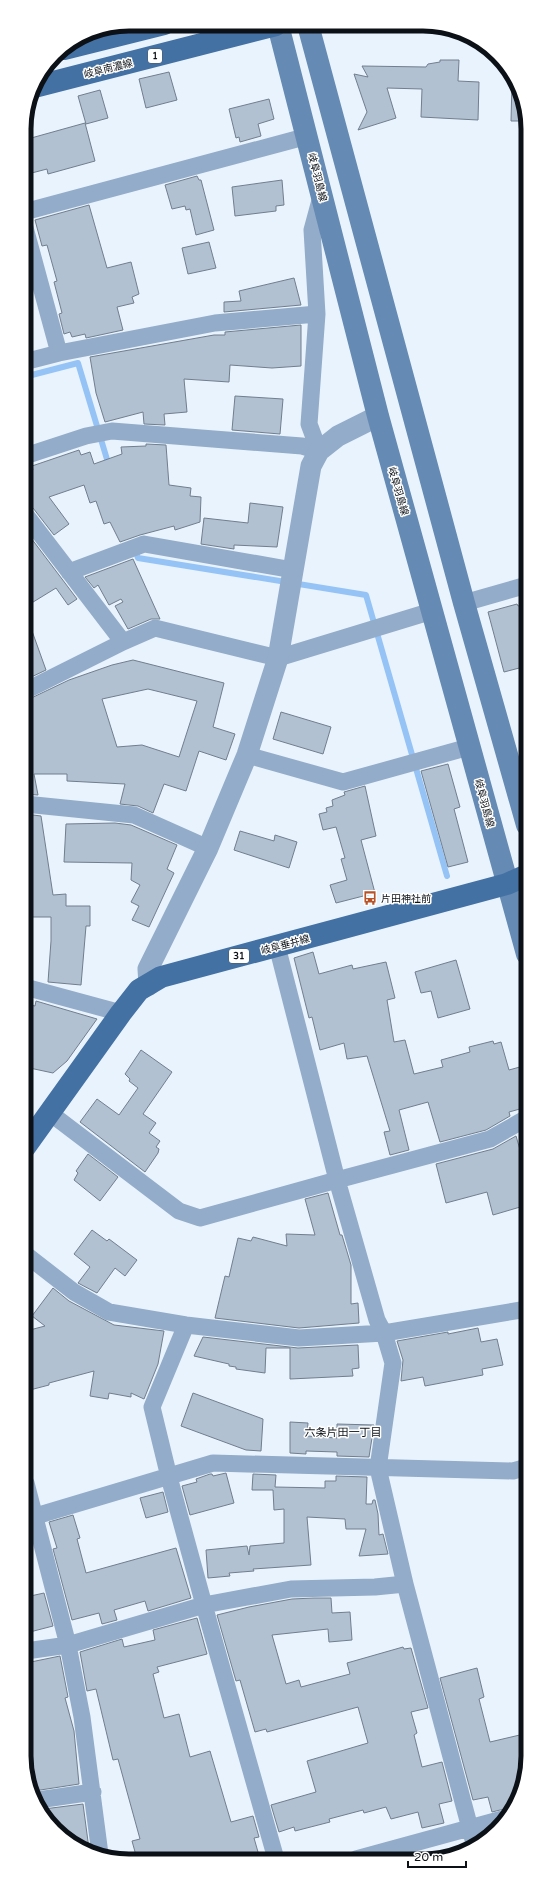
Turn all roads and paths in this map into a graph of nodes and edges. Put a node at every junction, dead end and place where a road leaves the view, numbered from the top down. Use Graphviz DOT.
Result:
graph roads {
  1 [pos="253,31"];
  2 [pos="279,31"];
  3 [pos="310,31"];
  4 [pos="110,33"];
  5 [pos="83,43"];
  6 [pos="42,85"];
  7 [pos="308,136"];
  8 [pos="322,192"];
  9 [pos="31,210"];
  10 [pos="31,250"];
  11 [pos="317,314"];
  12 [pos="59,353"];
  13 [pos="31,360"];
  14 [pos="378,416"];
  15 [pos="319,452"];
  16 [pos="31,454"];
  17 [pos="31,522"];
  18 [pos="293,570"];
  19 [pos="69,572"];
  20 [pos="521,587"];
  21 [pos="464,603"];
  22 [pos="432,611"];
  23 [pos="122,642"];
  24 [pos="278,658"];
  25 [pos="31,688"];
  26 [pos="469,746"];
  27 [pos="247,755"];
  28 [pos="521,803"];
  29 [pos="31,805"];
  30 [pos="208,848"];
  31 [pos="521,878"];
  32 [pos="507,884"];
  33 [pos="521,933"];
  34 [pos="277,946"];
  35 [pos="149,985"];
  36 [pos="31,989"];
  37 [pos="121,1013"];
  38 [pos="50,1113"];
  39 [pos="521,1121"];
  40 [pos="31,1139"];
  41 [pos="337,1180"];
  42 [pos="31,1259"];
  43 [pos="521,1311"];
  44 [pos="186,1325"];
  45 [pos="384,1333"];
  46 [pos="378,1468"];
  47 [pos="521,1468"];
  48 [pos="169,1477"];
  49 [pos="31,1518"];
  50 [pos="31,1521"];
  51 [pos="405,1584"];
  52 [pos="204,1605"];
  53 [pos="68,1645"];
  54 [pos="31,1650"];
  55 [pos="93,1792"];
  56 [pos="41,1800"];
  57 [pos="497,1820"];
  58 [pos="469,1828"];
  59 [pos="472,1841"];
  60 [pos="100,1850"];
  61 [pos="275,1854"];
  62 [pos="374,1854"];
  1 -- 6 [label="main road, 岐阜南濃線 / 1"];
  2 -- 7 [label="main road, 岐阜羽島線"];
  3 -- 21 [label="main road"];
  4 -- 5 [label="main road"];
  7 -- 8 [label="main road, 岐阜羽島線"];
  7 -- 9 [label="street"];
  8 -- 11 [label="street"];
  8 -- 14 [label="main road, 岐阜羽島線"];
  10 -- 12 [label="street"];
  11 -- 12 [label="street"];
  11 -- 15 [label="street"];
  12 -- 13 [label="street"];
  14 -- 15 [label="street"];
  14 -- 22 [label="main road, 岐阜羽島線"];
  15 -- 16 [label="street"];
  15 -- 18 [label="street"];
  17 -- 19 [label="street"];
  18 -- 19 [label="street"];
  18 -- 24 [label="street"];
  19 -- 23 [label="street"];
  20 -- 21 [label="street"];
  21 -- 28 [label="main road"];
  22 -- 24 [label="street"];
  22 -- 26 [label="main road, 岐阜羽島線"];
  23 -- 24 [label="street"];
  23 -- 25 [label="street"];
  24 -- 27 [label="street"];
  26 -- 27 [label="street"];
  26 -- 32 [label="main road, 岐阜羽島線"];
  27 -- 30 [label="street"];
  29 -- 30 [label="street"];
  30 -- 35 [label="street"];
  31 -- 32 [label="main road, 岐阜垂井線 / 31"];
  32 -- 33 [label="main road, 岐阜羽島線"];
  32 -- 34 [label="main road, 岐阜垂井線 / 31"];
  34 -- 35 [label="main road, 岐阜垂井線 / 31"];
  34 -- 41 [label="street"];
  35 -- 37 [label="main road, 岐阜垂井線 / 31"];
  36 -- 37 [label="street"];
  37 -- 38 [label="main road, 岐阜垂井線 / 31"];
  38 -- 40 [label="main road, 岐阜垂井線 / 31"];
  38 -- 41 [label="street"];
  39 -- 41 [label="street"];
  41 -- 45 [label="street"];
  42 -- 44 [label="street"];
  43 -- 45 [label="street"];
  44 -- 45 [label="street"];
  44 -- 48 [label="street"];
  45 -- 46 [label="street"];
  46 -- 47 [label="street"];
  46 -- 48 [label="street"];
  46 -- 51 [label="street"];
  48 -- 49 [label="street"];
  48 -- 52 [label="street"];
  50 -- 53 [label="street"];
  51 -- 52 [label="street"];
  51 -- 58 [label="street"];
  52 -- 53 [label="street"];
  52 -- 61 [label="street"];
  53 -- 54 [label="street"];
  53 -- 55 [label="street"];
  55 -- 56 [label="street"];
  55 -- 60 [label="street"];
  57 -- 58 [label="street"];
  58 -- 59 [label="street"];
  58 -- 62 [label="street"];
}
